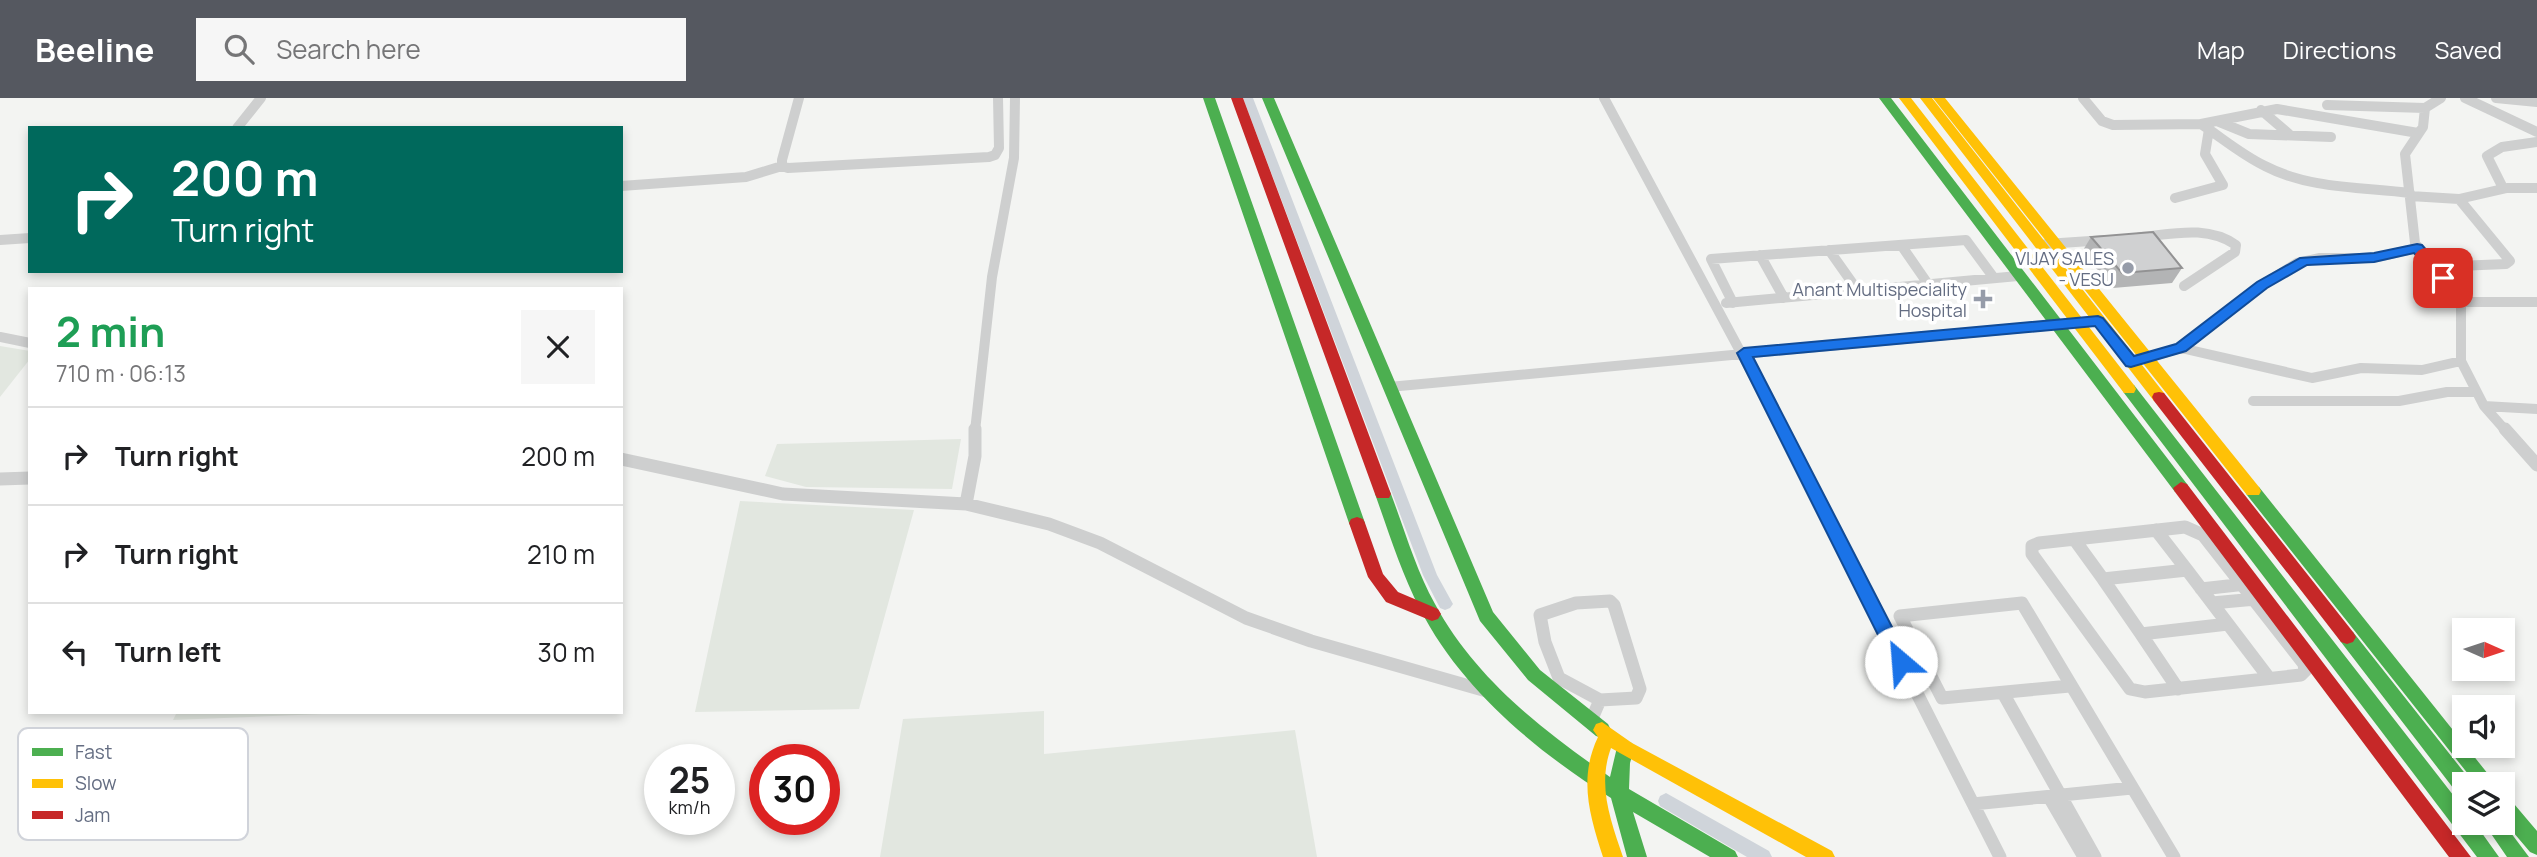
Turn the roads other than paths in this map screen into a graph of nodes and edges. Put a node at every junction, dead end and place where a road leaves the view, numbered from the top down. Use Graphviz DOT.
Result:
graph roads {
  1 [pos="261,98"];
  2 [pos="799,98"];
  3 [pos="998,98"];
  4 [pos="1015,98"];
  5 [pos="1209,98"];
  6 [pos="1237,98"];
  7 [pos="1268,98"];
  8 [pos="1604,98"];
  9 [pos="1885,98"];
  10 [pos="1905,98"];
  11 [pos="1926,98"];
  12 [pos="1939,98"];
  13 [pos="2083,98"];
  14 [pos="2441,98"];
  15 [pos="2465,98"];
  16 [pos="2496,98"];
  17 [pos="2327,102"];
  18 [pos="2537,102"];
  19 [pos="2425,108"];
  20 [pos="2261,110"];
  21 [pos="2320,114"];
  22 [pos="2217,121"];
  23 [pos="239,126"];
  24 [pos="2205,126"];
  25 [pos="2537,132"];
  26 [pos="2418,133"];
  27 [pos="2289,134"];
  28 [pos="2331,137"];
  29 [pos="2537,142"];
  30 [pos="782,166"];
  31 [pos="623,186"];
  32 [pos="2503,188"];
  33 [pos="2537,188"];
  34 [pos="2410,195"];
  35 [pos="2175,198"];
  36 [pos="2459,199"];
  37 [pos="28,238"];
  38 [pos="2134,238"];
  39 [pos="2120,239"];
  40 [pos="0,240"];
  41 [pos="2046,244"];
  42 [pos="1901,245"];
  43 [pos="2417,248"];
  44 [pos="1829,250"];
  45 [pos="1760,255"];
  46 [pos="2433,267"];
  47 [pos="2018,276"];
  48 [pos="1994,278"];
  49 [pos="1928,284"];
  50 [pos="2184,286"];
  51 [pos="1858,291"];
  52 [pos="1784,298"];
  53 [pos="2461,302"];
  54 [pos="1733,303"];
  55 [pos="2537,303"];
  56 [pos="1717,304"];
  57 [pos="2098,321"];
  58 [pos="2077,323"];
  59 [pos="2057,325"];
  60 [pos="0,337"];
  61 [pos="28,343"];
  62 [pos="2181,348"];
  63 [pos="1744,353"];
  64 [pos="2138,360"];
  65 [pos="2461,361"];
  66 [pos="1390,387"];
  67 [pos="2474,392"];
  68 [pos="2253,401"];
  69 [pos="2484,406"];
  70 [pos="2537,409"];
  71 [pos="623,459"];
  72 [pos="2537,465"];
  73 [pos="28,478"];
  74 [pos="0,479"];
  75 [pos="966,504"];
  76 [pos="2156,530"];
  77 [pos="2074,539"];
  78 [pos="2187,570"];
  79 [pos="2103,579"];
  80 [pos="2201,589"];
  81 [pos="2252,592"];
  82 [pos="2212,603"];
  83 [pos="1432,614"];
  84 [pos="2228,624"];
  85 [pos="2141,634"];
  86 [pos="2269,678"];
  87 [pos="2070,686"];
  88 [pos="2178,689"];
  89 [pos="1490,692"];
  90 [pos="2003,693"];
  91 [pos="1600,700"];
  92 [pos="1591,721"];
  93 [pos="1608,735"];
  94 [pos="1625,749"];
  95 [pos="2453,772"];
  96 [pos="2477,772"];
  97 [pos="1595,777"];
  98 [pos="2132,788"];
  99 [pos="1619,795"];
  100 [pos="2055,797"];
  101 [pos="1973,804"];
  102 [pos="2515,820"];
  103 [pos="2502,835"];
  104 [pos="2537,846"];
  105 [pos="1613,857"];
  106 [pos="1637,857"];
  107 [pos="1728,857"];
  108 [pos="1825,857"];
  109 [pos="2000,857"];
  110 [pos="2084,857"];
  111 [pos="2095,857"];
  112 [pos="2174,857"];
  113 [pos="2461,857"];
  114 [pos="2489,857"];
  115 [pos="2519,857"];
  1 -- 23 [label="street"];
  2 -- 30 [label="street"];
  3 -- 30 [label="street"];
  4 -- 75 [label="street"];
  5 -- 83 [label="street"];
  6 -- 83 [label="street"];
  7 -- 66 [label="street"];
  8 -- 56 [label="street"];
  9 -- 47 [label="street"];
  10 -- 58 [label="street"];
  11 -- 41 [label="street"];
  12 -- 41 [label="street"];
  13 -- 24 [label="street"];
  14 -- 19 [label="street"];
  15 -- 25 [label="street"];
  16 -- 18 [label="street"];
  17 -- 19 [label="street"];
  17 -- 21 [label="street"];
  19 -- 26 [label="street"];
  20 -- 21 [label="street"];
  20 -- 22 [label="street"];
  20 -- 27 [label="street"];
  21 -- 26 [label="street"];
  22 -- 24 [label="street"];
  22 -- 27 [label="street"];
  24 -- 34 [label="street"];
  24 -- 35 [label="street"];
  26 -- 34 [label="street"];
  27 -- 28 [label="street"];
  29 -- 32 [label="street"];
  30 -- 31 [label="street"];
  32 -- 33 [label="street"];
  32 -- 36 [label="street"];
  34 -- 36 [label="street"];
  34 -- 43 [label="street"];
  36 -- 46 [label="street"];
  37 -- 40 [label="street"];
  38 -- 50 [label="street"];
  39 -- 41 [label="street"];
  41 -- 57 [label="street"];
  41 -- 64 [label="street"];
  42 -- 44 [label="street"];
  42 -- 48 [label="street"];
  42 -- 49 [label="street"];
  43 -- 46 [label="street"];
  43 -- 62 [label="street"];
  44 -- 45 [label="street"];
  44 -- 51 [label="street"];
  45 -- 52 [label="street"];
  45 -- 54 [label="street"];
  46 -- 53 [label="street"];
  47 -- 48 [label="street"];
  47 -- 59 [label="street"];
  48 -- 49 [label="street"];
  49 -- 51 [label="street"];
  51 -- 52 [label="street"];
  52 -- 54 [label="street"];
  53 -- 55 [label="street"];
  53 -- 65 [label="street"];
  54 -- 56 [label="street"];
  56 -- 63 [label="street"];
  57 -- 58 [label="street"];
  57 -- 64 [label="street"];
  58 -- 59 [label="street"];
  58 -- 114 [label="street"];
  59 -- 63 [label="street"];
  59 -- 81 [label="street"];
  60 -- 61 [label="street"];
  62 -- 64 [label="street"];
  62 -- 65 [label="street"];
  63 -- 66 [label="street"];
  63 -- 101 [label="street"];
  64 -- 95 [label="street"];
  64 -- 96 [label="street"];
  65 -- 67 [label="street"];
  66 -- 92 [label="street"];
  67 -- 68 [label="street"];
  67 -- 69 [label="street"];
  69 -- 70 [label="street"];
  69 -- 72 [label="street"];
  71 -- 75 [label="street"];
  73 -- 74 [label="street"];
  75 -- 89 [label="street"];
  76 -- 77 [label="street"];
  76 -- 78 [label="street"];
  76 -- 81 [label="street"];
  77 -- 79 [label="street"];
  77 -- 88 [label="street"];
  78 -- 79 [label="street"];
  78 -- 80 [label="street"];
  79 -- 85 [label="street"];
  80 -- 81 [label="street"];
  80 -- 82 [label="street"];
  81 -- 82 [label="street"];
  81 -- 86 [label="street"];
  81 -- 113 [label="street"];
  82 -- 84 [label="street"];
  83 -- 89 [label="street"];
  84 -- 85 [label="street"];
  84 -- 86 [label="street"];
  85 -- 88 [label="street"];
  86 -- 88 [label="street"];
  87 -- 90 [label="street"];
  87 -- 90 [label="street"];
  87 -- 98 [label="street"];
  89 -- 97 [label="street"];
  90 -- 100 [label="street"];
  91 -- 91 [label="street"];
  91 -- 92 [label="street"];
  92 -- 93 [label="street"];
  93 -- 94 [label="street"];
  93 -- 97 [label="street"];
  94 -- 99 [label="street"];
  94 -- 108 [label="street"];
  97 -- 99 [label="street"];
  97 -- 105 [label="street"];
  98 -- 100 [label="street"];
  98 -- 112 [label="street"];
  99 -- 106 [label="street"];
  99 -- 107 [label="street"];
  100 -- 101 [label="street"];
  100 -- 110 [label="street"];
  100 -- 111 [label="street"];
  101 -- 109 [label="street"];
  102 -- 104 [label="street"];
  103 -- 115 [label="street"];
}
